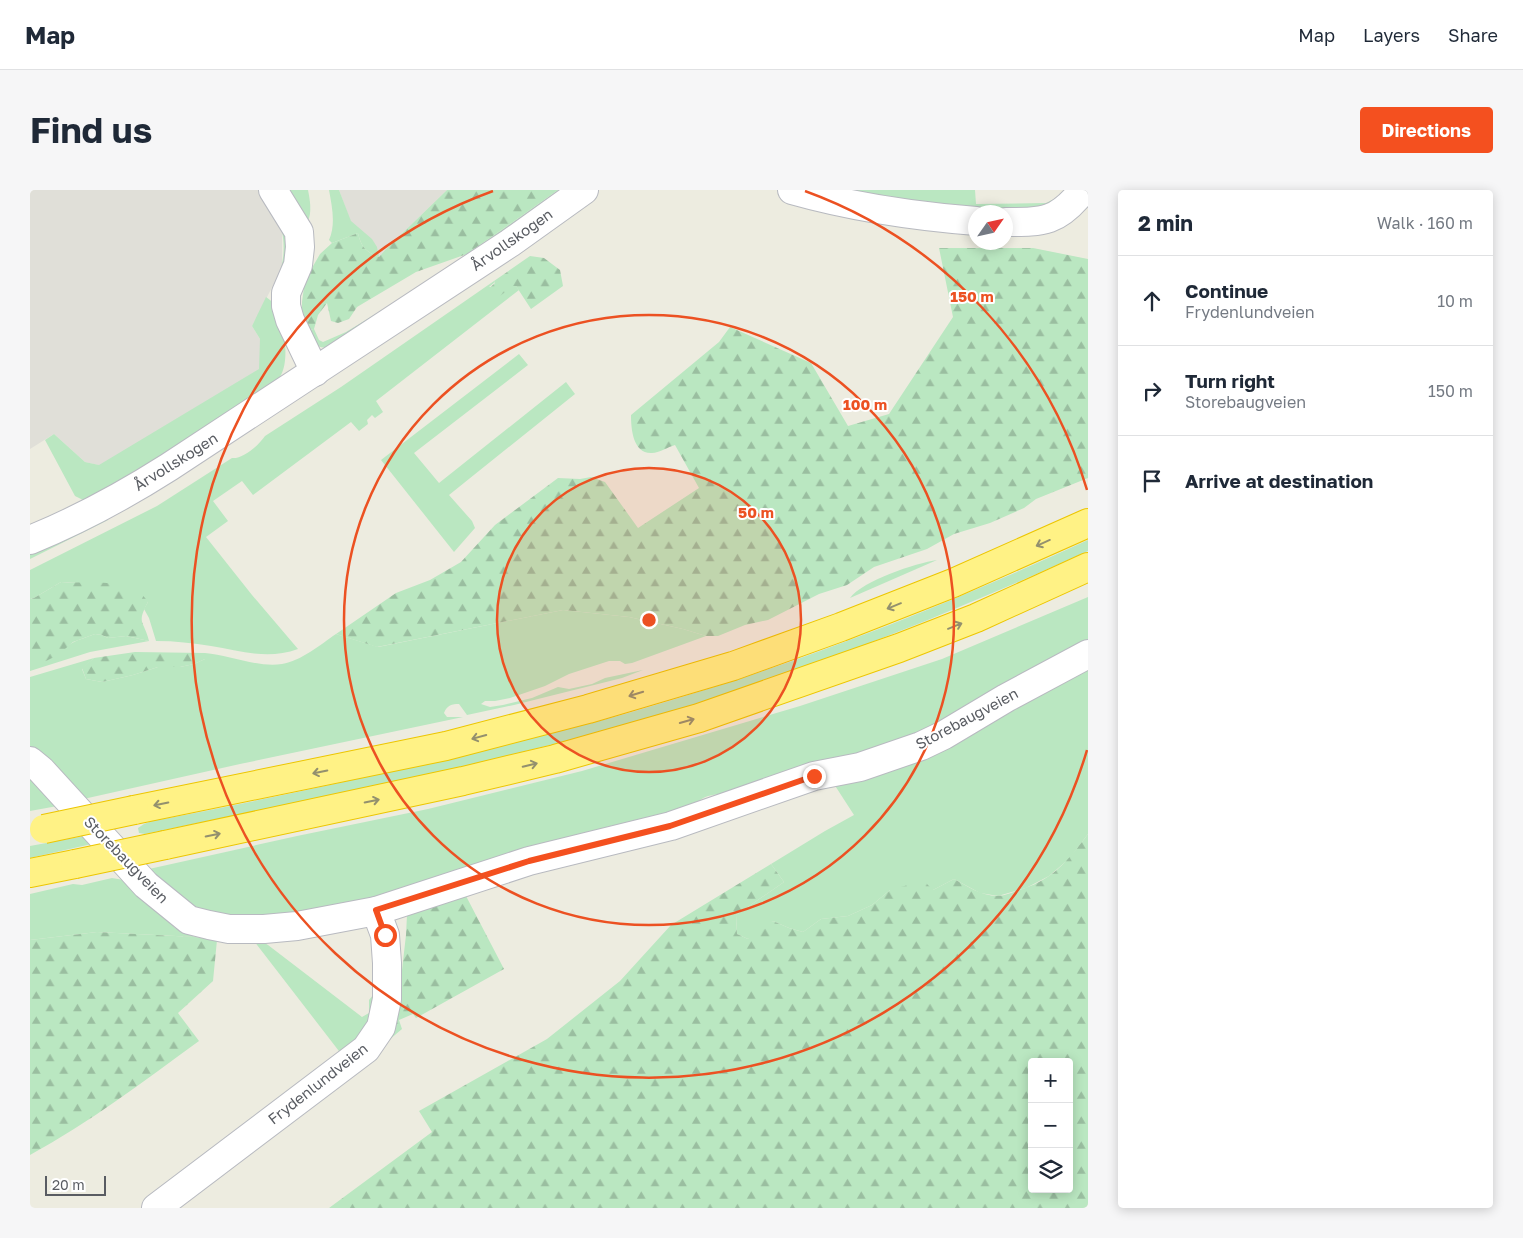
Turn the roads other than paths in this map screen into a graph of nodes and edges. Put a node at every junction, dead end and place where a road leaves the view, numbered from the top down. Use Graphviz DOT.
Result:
graph roads {
  1 [pos="273,190"];
  2 [pos="584,190"];
  3 [pos="792,190"];
  4 [pos="1083,190"];
  5 [pos="968,220"];
  6 [pos="1013,222"];
  7 [pos="315,372"];
  8 [pos="1088,523"];
  9 [pos="30,540"];
  10 [pos="1088,567"];
  11 [pos="1088,654"];
  12 [pos="30,761"];
  13 [pos="37,831"];
  14 [pos="30,873"];
  15 [pos="376,910"];
  16 [pos="156,1208"];
  1 -- 7 [label="street"];
  2 -- 7 [label="street, Årvollskogen"];
  3 -- 5 [label="street"];
  4 -- 6 [label="street"];
  7 -- 9 [label="street, Årvollskogen"];
  8 -- 13 [label="highway, one-way, bridge"];
  14 -- 10 [label="highway, one-way, bridge"];
  11 -- 15 [label="street, Storebaugveien"];
  12 -- 15 [label="street, Storebaugveien"];
  15 -- 16 [label="street, Frydenlundveien"];
}
